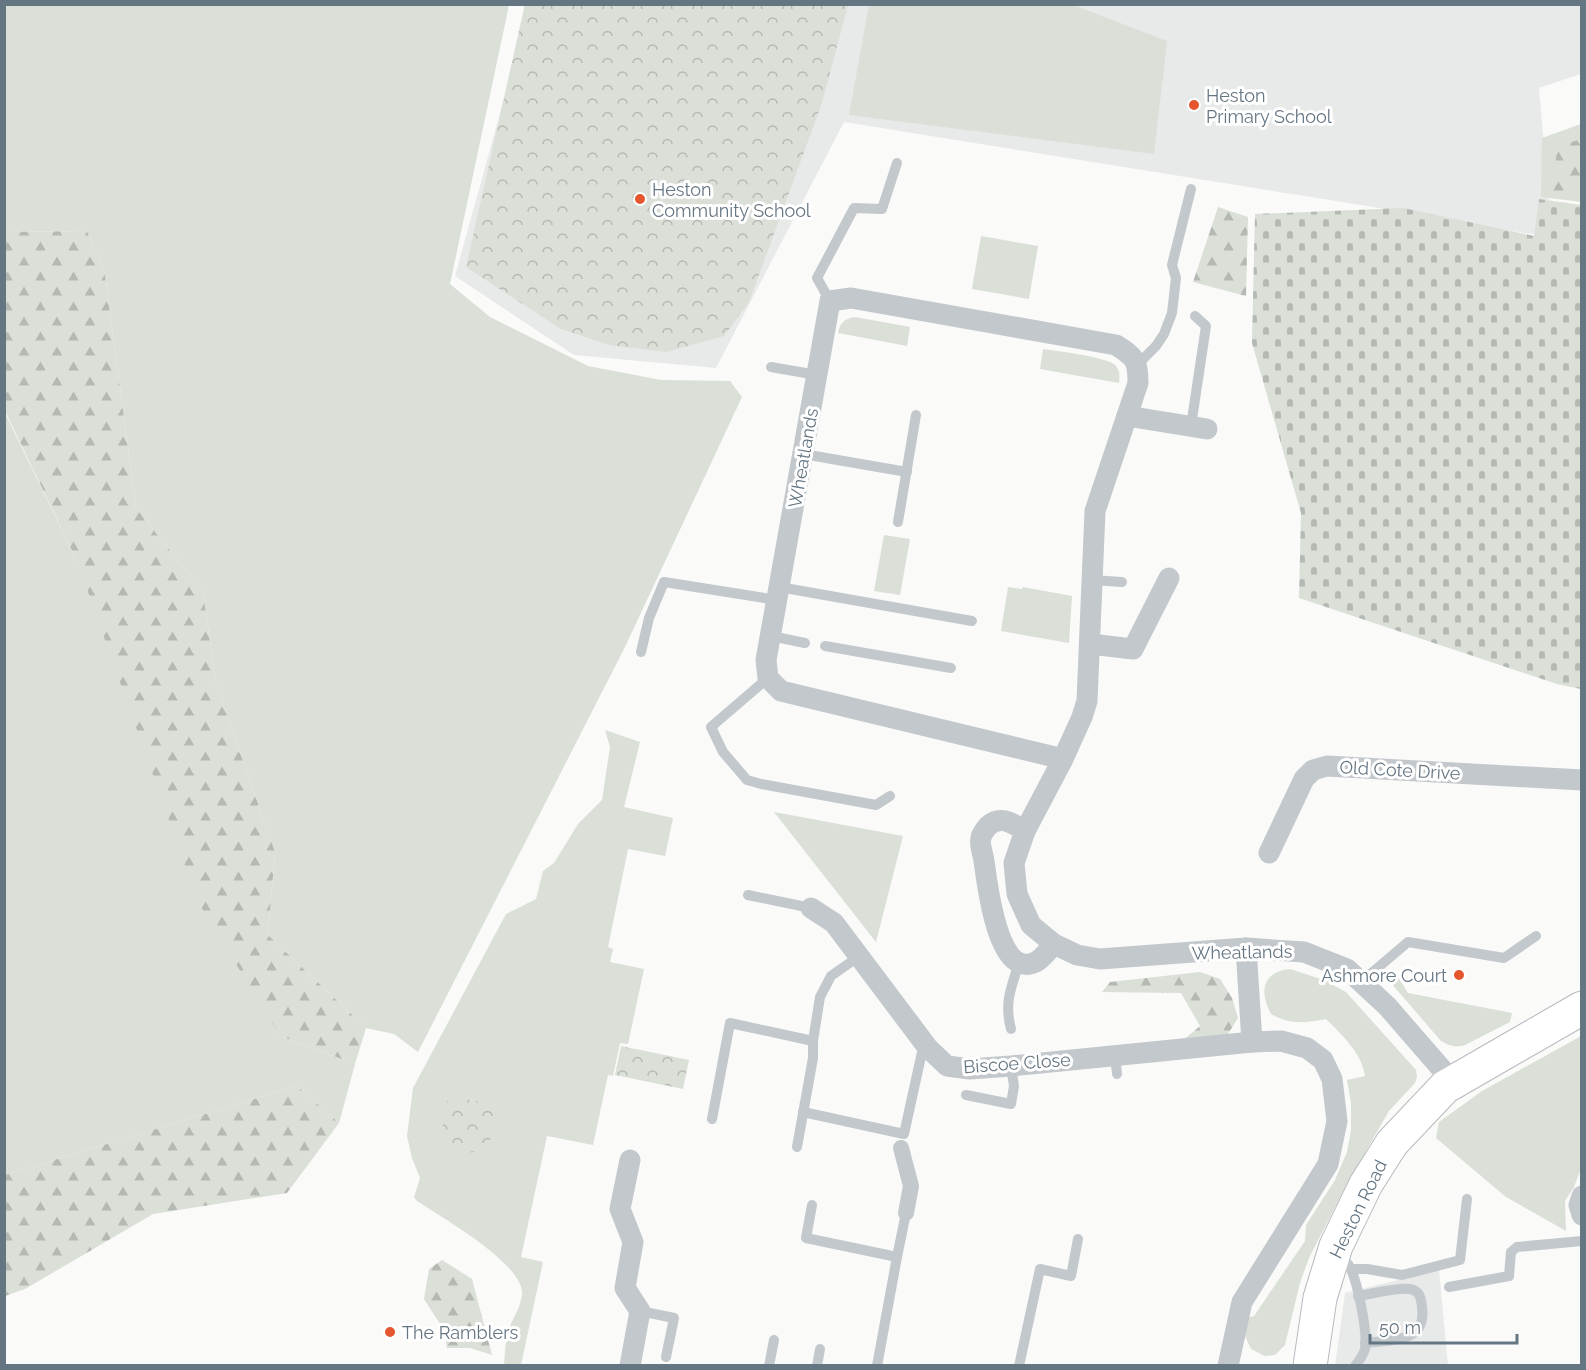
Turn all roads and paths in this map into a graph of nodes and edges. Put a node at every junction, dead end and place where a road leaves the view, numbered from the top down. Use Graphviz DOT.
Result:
graph roads {
  1 [pos="897,163"];
  2 [pos="1191,189"];
  3 [pos="830,301"];
  4 [pos="1195,316"];
  5 [pos="1138,364"];
  6 [pos="771,367"];
  7 [pos="818,375"];
  8 [pos="916,416"];
  9 [pos="1127,416"];
  10 [pos="1199,428"];
  11 [pos="803,454"];
  12 [pos="907,472"];
  13 [pos="898,522"];
  14 [pos="1169,578"];
  15 [pos="1092,579"];
  16 [pos="1122,582"];
  17 [pos="778,594"];
  18 [pos="972,621"];
  19 [pos="771,636"];
  20 [pos="805,643"];
  21 [pos="1090,644"];
  22 [pos="825,646"];
  23 [pos="641,652"];
  24 [pos="951,668"];
  25 [pos="768,678"];
  26 [pos="1063,759"];
  27 [pos="1581,780"];
  28 [pos="890,796"];
  29 [pos="1025,831"];
  30 [pos="1269,853"];
  31 [pos="748,895"];
  32 [pos="812,908"];
  33 [pos="1536,936"];
  34 [pos="1054,944"];
  35 [pos="1246,948"];
  36 [pos="858,957"];
  37 [pos="1019,963"];
  38 [pos="1361,982"];
  39 [pos="1581,1008"];
  40 [pos="1011,1029"];
  41 [pos="813,1041"];
  42 [pos="1252,1042"];
  43 [pos="924,1043"];
  44 [pos="1011,1066"];
  45 [pos="1453,1082"];
  46 [pos="966,1095"];
  47 [pos="803,1112"];
  48 [pos="712,1119"];
  49 [pos="902,1141"];
  50 [pos="797,1147"];
  51 [pos="630,1160"];
  52 [pos="1581,1196"];
  53 [pos="1467,1199"];
  54 [pos="812,1205"];
  55 [pos="906,1212"];
  56 [pos="1581,1215"];
  57 [pos="1078,1239"];
  58 [pos="1581,1241"];
  59 [pos="897,1257"];
  60 [pos="1344,1258"];
  61 [pos="1449,1287"];
  62 [pos="1358,1296"];
  63 [pos="640,1311"];
  64 [pos="774,1340"];
  65 [pos="1365,1343"];
  66 [pos="820,1349"];
  67 [pos="666,1357"];
  68 [pos="630,1365"];
  69 [pos="769,1365"];
  70 [pos="817,1365"];
  71 [pos="877,1365"];
  72 [pos="1019,1365"];
  73 [pos="1228,1365"];
  74 [pos="1310,1365"];
  75 [pos="1355,1365"];
  1 -- 3 [label="lane"];
  2 -- 5 [label="lane"];
  3 -- 5 [label="street"];
  3 -- 7 [label="street, Wheatlands"];
  4 -- 10 [label="lane"];
  5 -- 9 [label="street, Wheatlands"];
  6 -- 7 [label="lane"];
  7 -- 11 [label="street, Wheatlands"];
  8 -- 12 [label="lane"];
  9 -- 10 [label="street"];
  9 -- 15 [label="street, Wheatlands"];
  11 -- 12 [label="lane"];
  11 -- 17 [label="street, Wheatlands"];
  12 -- 13 [label="lane"];
  14 -- 21 [label="street"];
  15 -- 16 [label="lane"];
  15 -- 21 [label="street, Wheatlands"];
  17 -- 18 [label="lane"];
  17 -- 19 [label="street, Wheatlands"];
  17 -- 23 [label="lane"];
  19 -- 20 [label="lane"];
  19 -- 25 [label="street, Wheatlands"];
  21 -- 26 [label="street, Wheatlands"];
  22 -- 24 [label="lane"];
  25 -- 26 [label="street"];
  25 -- 28 [label="lane"];
  26 -- 29 [label="street, Wheatlands"];
  27 -- 30 [label="street, Old Cote Drive"];
  29 -- 34 [label="street, Wheatlands"];
  29 -- 37 [label="street"];
  31 -- 32 [label="lane, Biscoe Close"];
  32 -- 36 [label="street, Biscoe Close"];
  33 -- 38 [label="lane"];
  34 -- 35 [label="street, Wheatlands"];
  34 -- 37 [label="street"];
  35 -- 38 [label="street, Wheatlands"];
  35 -- 42 [label="street"];
  36 -- 41 [label="lane"];
  36 -- 43 [label="street, Biscoe Close"];
  37 -- 40 [label="lane"];
  38 -- 45 [label="street, Wheatlands"];
  39 -- 45 [label="main road, Heston Road"];
  41 -- 47 [label="lane"];
  41 -- 48 [label="lane"];
  42 -- 44 [label="street, Biscoe Close"];
  42 -- 73 [label="street, Biscoe Close"];
  43 -- 44 [label="street, Biscoe Close"];
  43 -- 49 [label="lane"];
  44 -- 46 [label="lane"];
  45 -- 60 [label="main road, Heston Road"];
  47 -- 49 [label="lane"];
  47 -- 50 [label="lane"];
  49 -- 55 [label="street"];
  51 -- 63 [label="street"];
  52 -- 56 [label="street"];
  53 -- 60 [label="lane"];
  54 -- 59 [label="lane"];
  55 -- 59 [label="lane"];
  57 -- 72 [label="lane"];
  58 -- 61 [label="lane"];
  59 -- 71 [label="lane"];
  60 -- 62 [label="lane"];
  60 -- 74 [label="main road, Heston Road"];
  62 -- 65 [label="lane"];
  62 -- 65 [label="lane"];
  63 -- 67 [label="lane"];
  63 -- 68 [label="street"];
  64 -- 69 [label="lane"];
  65 -- 75 [label="lane"];
  66 -- 70 [label="lane"];
}
